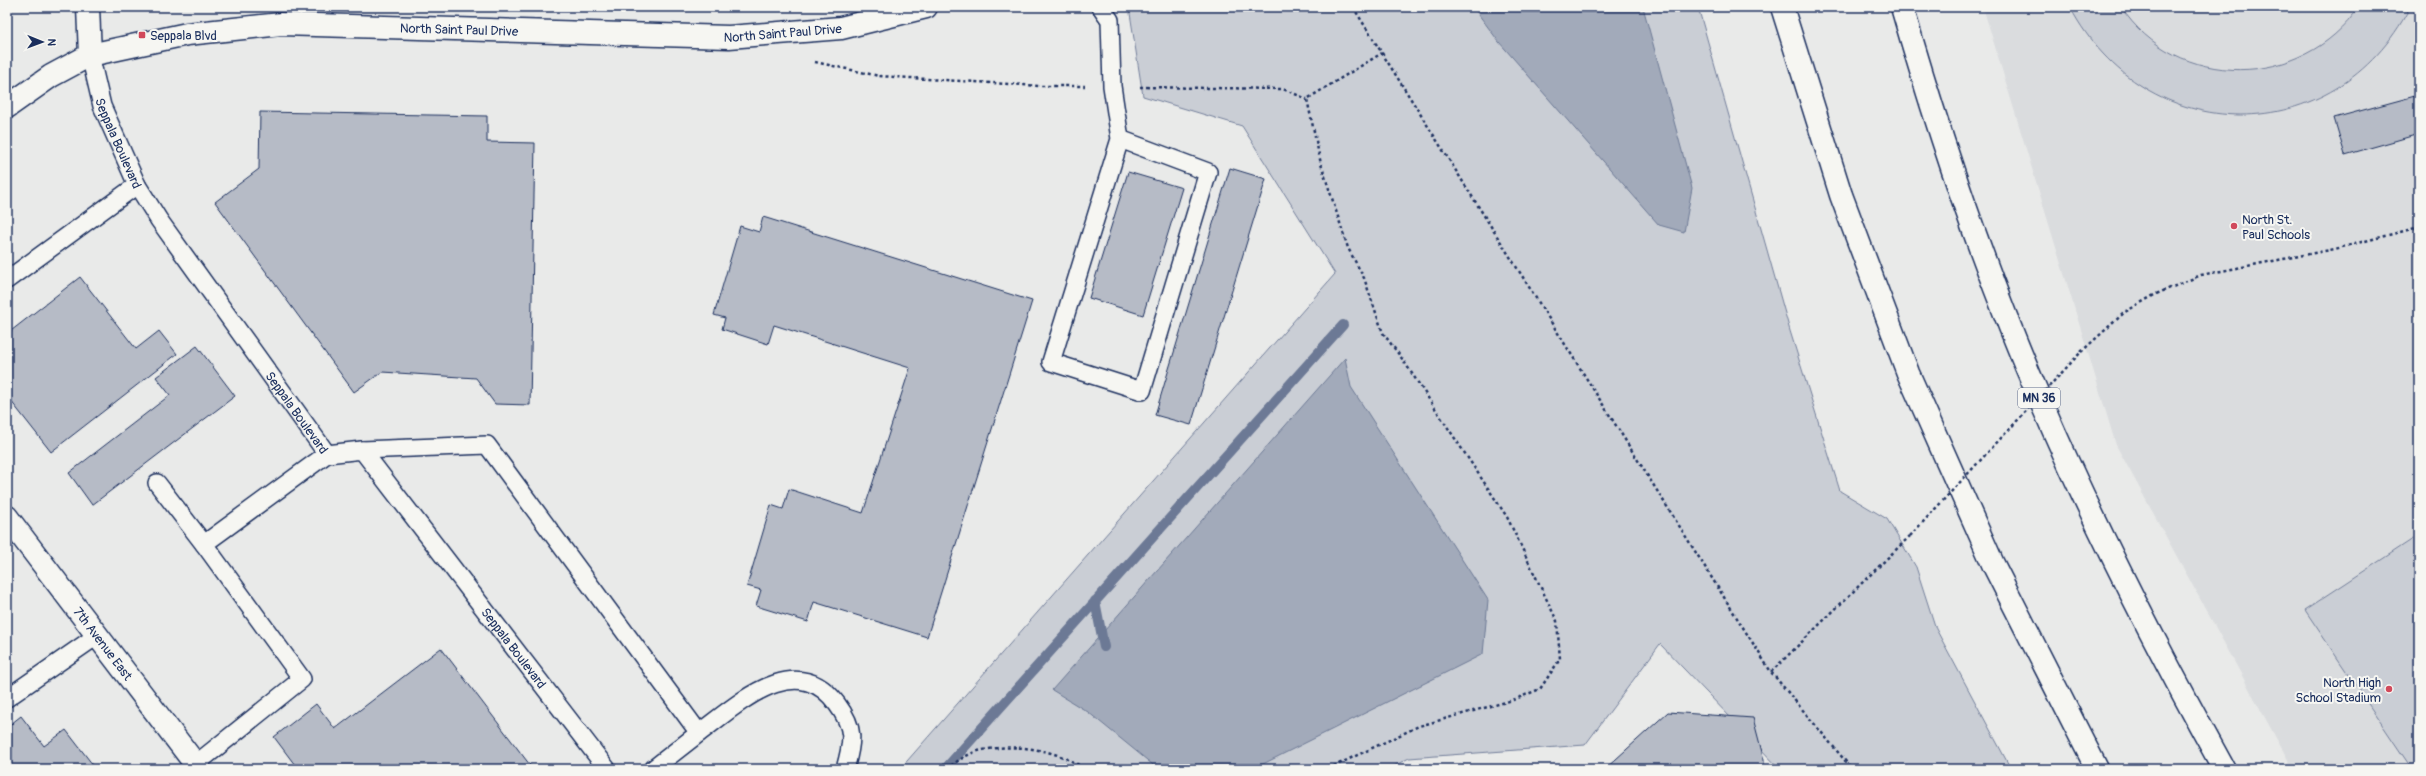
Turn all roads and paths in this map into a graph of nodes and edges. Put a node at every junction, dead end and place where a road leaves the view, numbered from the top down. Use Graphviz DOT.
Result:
graph roads {
  1 [pos="88,7"];
  2 [pos="926,7"];
  3 [pos="1101,7"];
  4 [pos="1353,7"];
  5 [pos="1782,7"];
  6 [pos="1902,7"];
  7 [pos="1382,53"];
  8 [pos="90,55"];
  9 [pos="815,62"];
  10 [pos="1112,86"];
  11 [pos="1308,99"];
  12 [pos="7,107"];
  13 [pos="1120,139"];
  14 [pos="137,185"];
  15 [pos="2419,227"];
  16 [pos="7,280"];
  17 [pos="362,450"];
  18 [pos="327,454"];
  19 [pos="157,483"];
  20 [pos="7,517"];
  21 [pos="204,544"];
  22 [pos="98,636"];
  23 [pos="1771,672"];
  24 [pos="7,698"];
  25 [pos="699,733"];
  26 [pos="198,767"];
  27 [pos="607,769"];
  28 [pos="653,769"];
  29 [pos="845,769"];
  30 [pos="946,769"];
  31 [pos="1084,769"];
  32 [pos="1328,769"];
  33 [pos="1852,769"];
  34 [pos="2097,769"];
  35 [pos="2224,769"];
  1 -- 8 [label="main road"];
  2 -- 8 [label="main road, North Saint Paul Drive"];
  3 -- 10 [label="lane"];
  4 -- 7 [label="path"];
  5 -- 34 [label="main road"];
  6 -- 35 [label="main road, MN 36"];
  7 -- 11 [label="path"];
  7 -- 23 [label="path"];
  8 -- 12 [label="main road, North Saint Paul Drive"];
  8 -- 14 [label="lane, Seppala Boulevard"];
  9 -- 10 [label="path"];
  10 -- 11 [label="path"];
  10 -- 13 [label="lane"];
  11 -- 32 [label="path"];
  13 -- 13 [label="lane"];
  14 -- 16 [label="lane"];
  14 -- 18 [label="lane, Seppala Boulevard"];
  15 -- 23 [label="path, bridge"];
  17 -- 18 [label="lane, Seppala Boulevard"];
  17 -- 25 [label="lane"];
  17 -- 27 [label="lane, Seppala Boulevard"];
  18 -- 21 [label="lane"];
  19 -- 21 [label="lane"];
  20 -- 22 [label="main road, 7th Avenue East"];
  21 -- 26 [label="lane"];
  22 -- 24 [label="lane"];
  22 -- 26 [label="main road, 7th Avenue East"];
  23 -- 33 [label="path"];
  25 -- 28 [label="lane"];
  25 -- 29 [label="lane"];
  30 -- 31 [label="path"];
}
